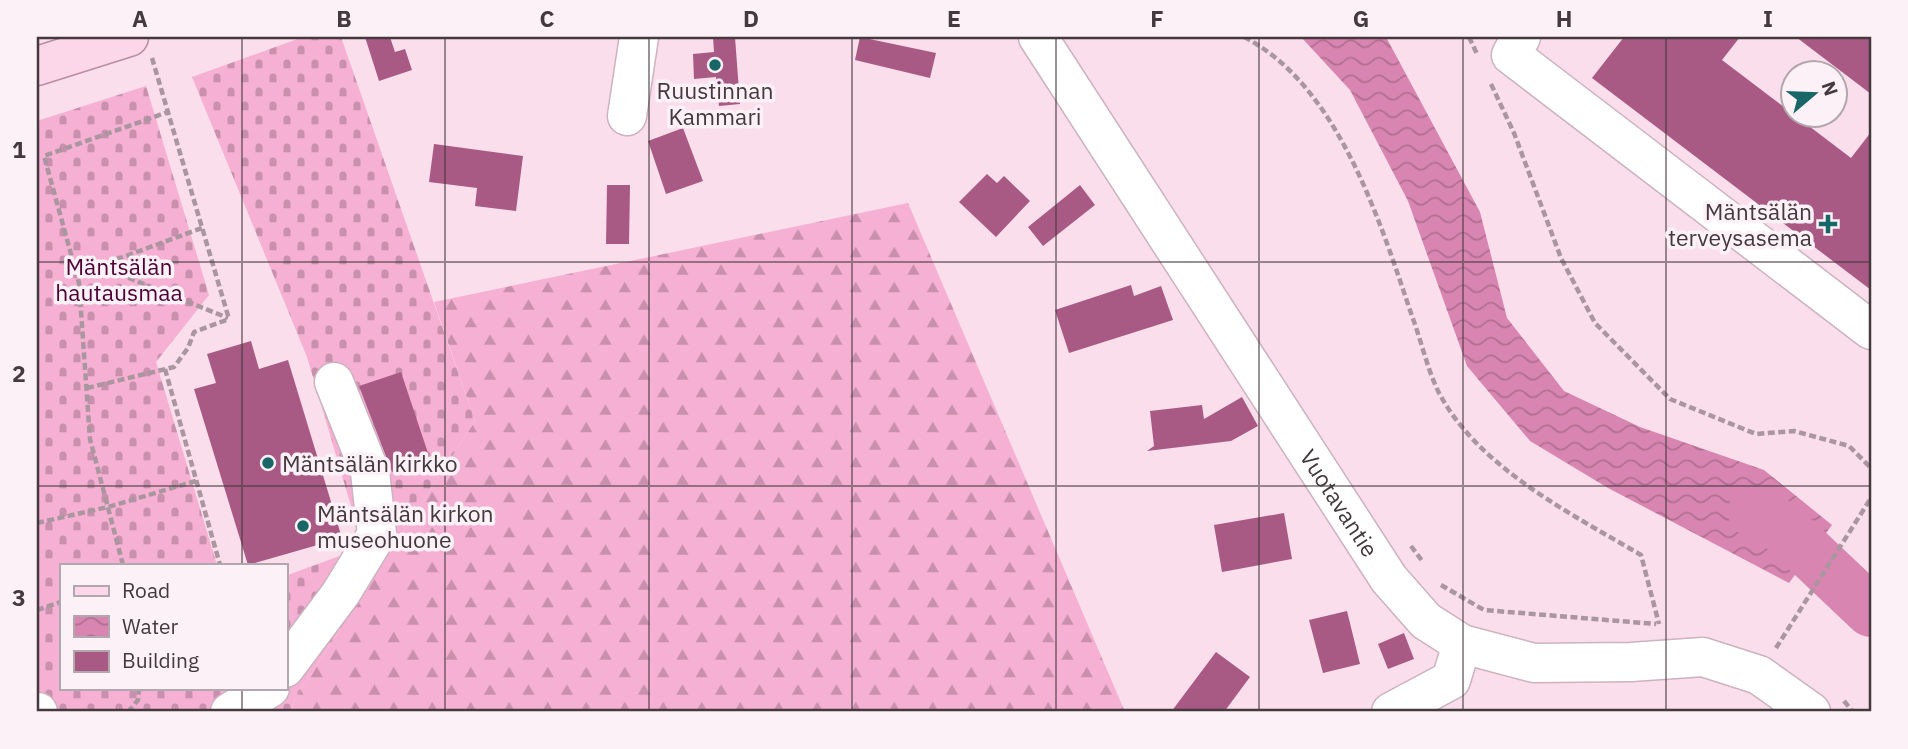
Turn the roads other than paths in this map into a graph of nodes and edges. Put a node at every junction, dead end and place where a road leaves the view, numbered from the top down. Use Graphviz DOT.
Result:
graph roads {
  1 [pos="639,37"];
  2 [pos="1038,37"];
  3 [pos="1521,37"];
  4 [pos="139,43"];
  5 [pos="37,66"];
  6 [pos="627,116"];
  7 [pos="1871,330"];
  8 [pos="334,382"];
  9 [pos="1462,644"];
  10 [pos="287,665"];
  11 [pos="267,690"];
  12 [pos="230,712"];
  13 [pos="1391,712"];
  14 [pos="1811,712"];
  1 -- 6 [label="street"];
  2 -- 9 [label="street, Vuotavantie"];
  3 -- 7 [label="street"];
  4 -- 5 [label="main road"];
  8 -- 10 [label="street"];
  9 -- 13 [label="street"];
  9 -- 14 [label="street, Vuotavantie"];
  11 -- 12 [label="street"];
}
